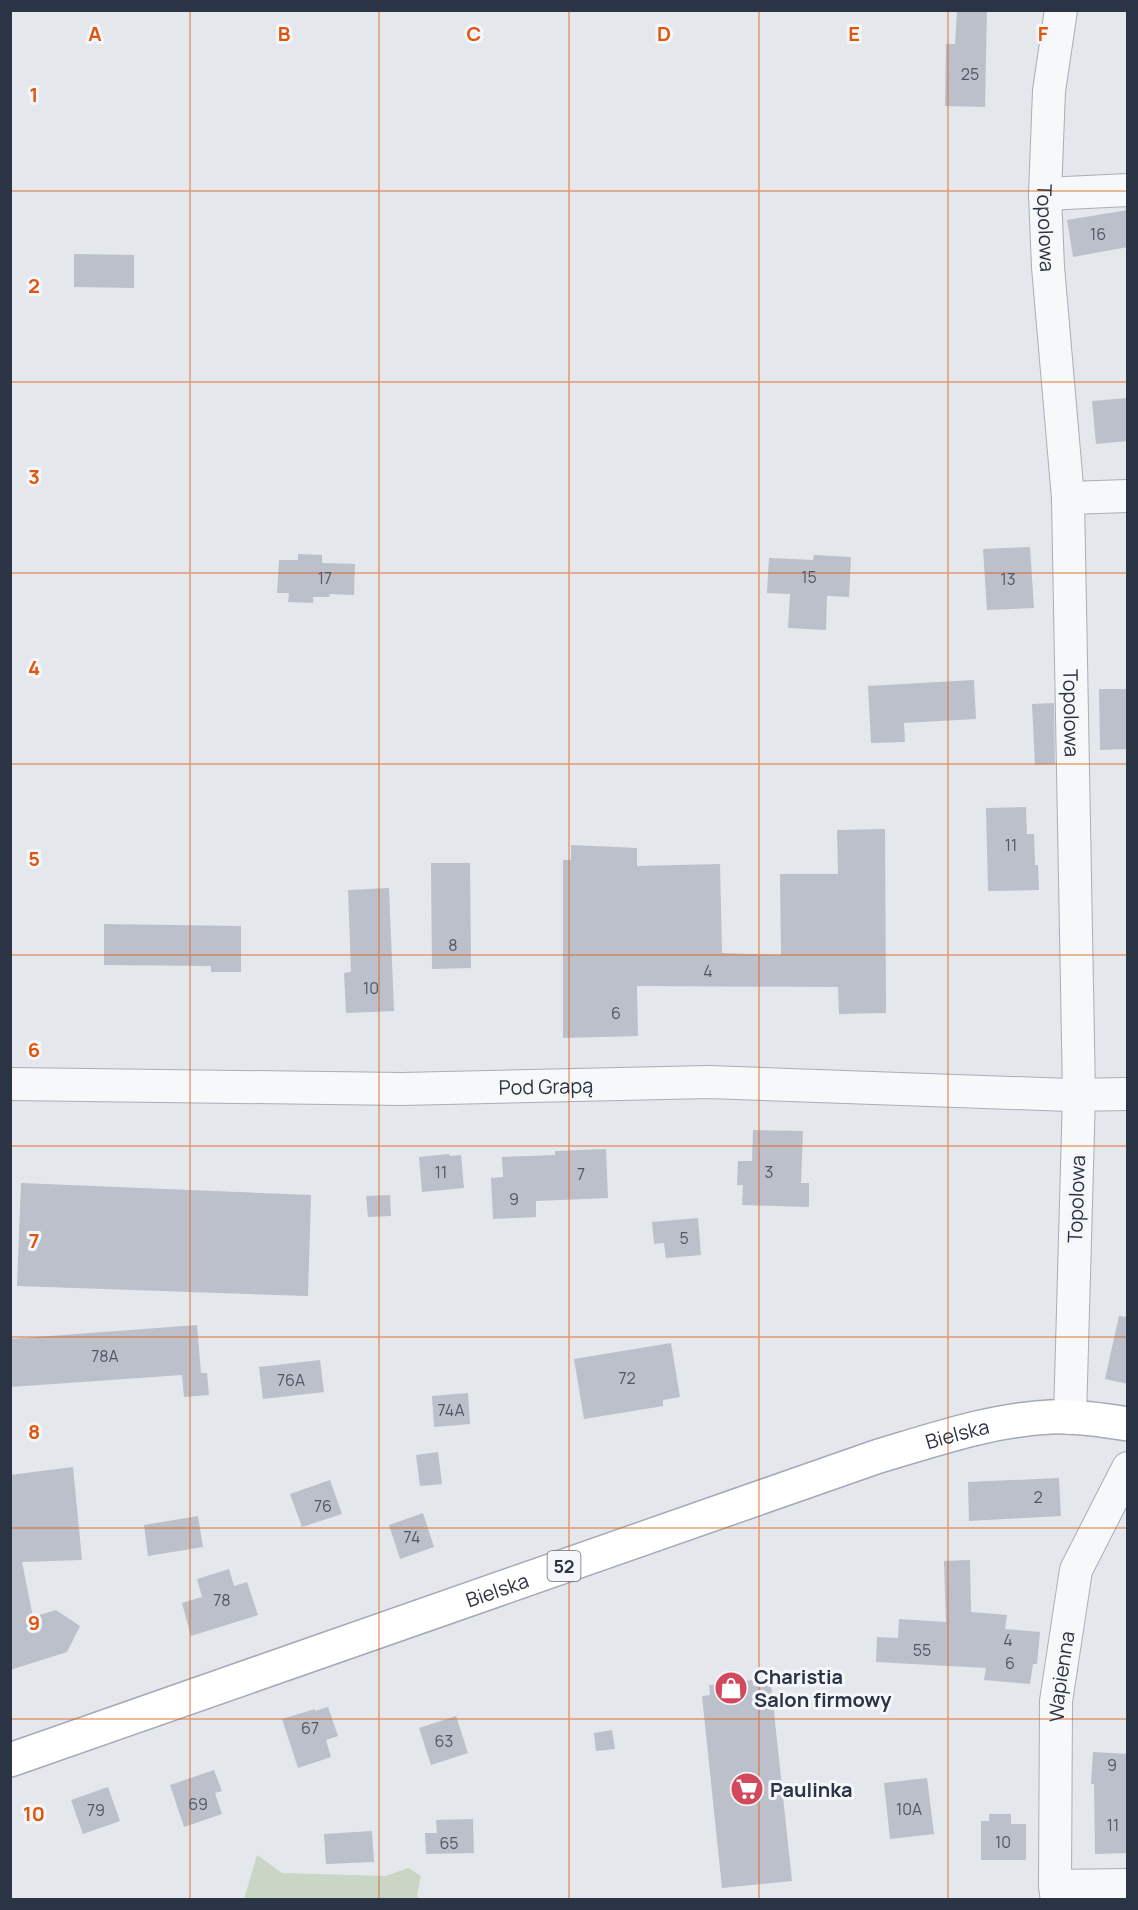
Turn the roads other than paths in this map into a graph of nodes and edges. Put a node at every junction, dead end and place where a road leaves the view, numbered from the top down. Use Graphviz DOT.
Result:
graph roads {
  1 [pos="1061,10"];
  2 [pos="1128,190"];
  3 [pos="1045,194"];
  4 [pos="1128,496"];
  5 [pos="1068,498"];
  6 [pos="10,1084"];
  7 [pos="1128,1094"];
  8 [pos="1079,1095"];
  9 [pos="1070,1418"];
  10 [pos="1128,1424"];
  11 [pos="1128,1468"];
  12 [pos="10,1760"];
  13 [pos="1128,1885"];
  14 [pos="1056,1893"];
  1 -- 3 [label="street, Topolowa"];
  2 -- 3 [label="street"];
  3 -- 5 [label="street, Topolowa"];
  4 -- 5 [label="street"];
  5 -- 8 [label="street, Topolowa"];
  6 -- 8 [label="street, Pod Grapą"];
  7 -- 8 [label="street, Pod Grapą"];
  8 -- 9 [label="street, Topolowa"];
  9 -- 10 [label="main road, Bielska / 52"];
  9 -- 12 [label="main road, Bielska / 52"];
  11 -- 14 [label="street, Wapienna"];
  13 -- 14 [label="street"];
}
